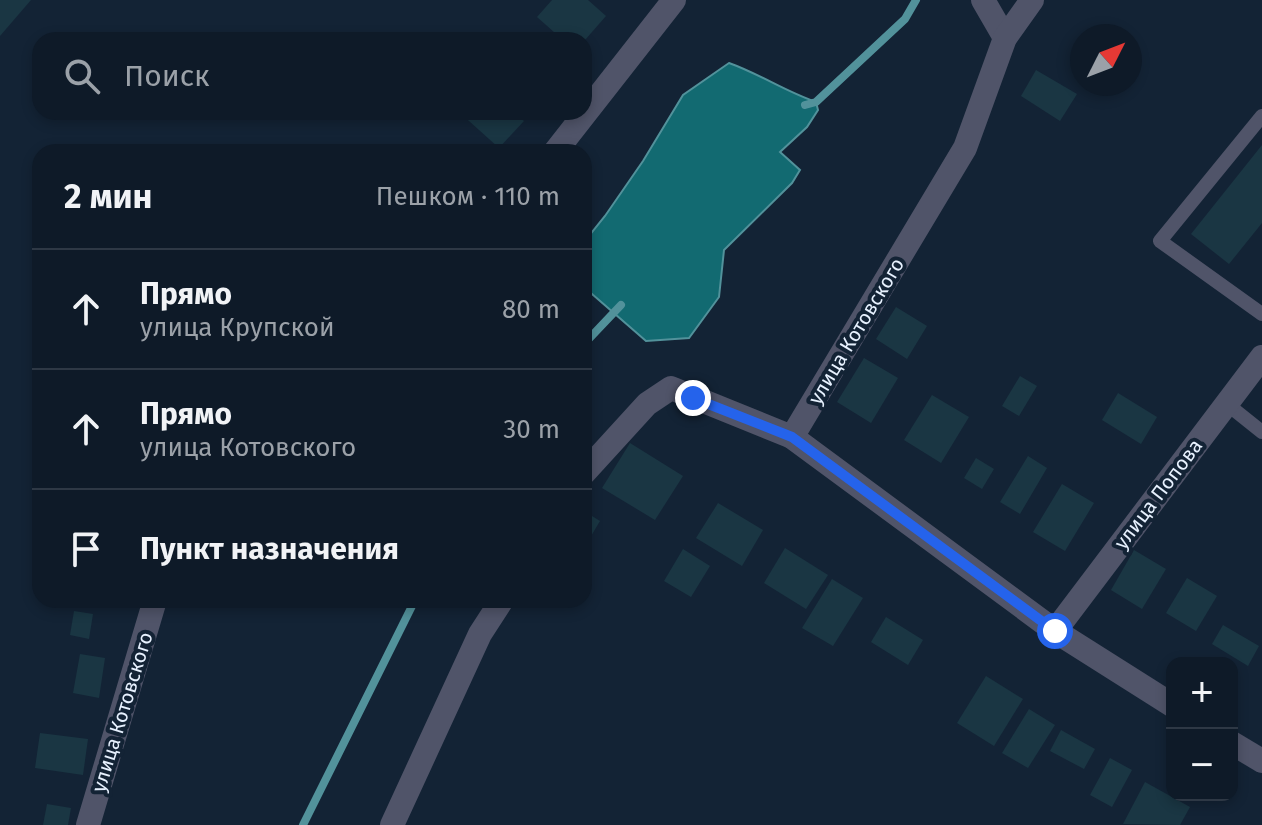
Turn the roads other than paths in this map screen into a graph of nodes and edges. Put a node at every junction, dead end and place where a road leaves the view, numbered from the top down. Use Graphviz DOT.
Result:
graph roads {
  1 [pos="674,0"];
  2 [pos="983,0"];
  3 [pos="1032,0"];
  4 [pos="1005,38"];
  5 [pos="592,105"];
  6 [pos="1262,116"];
  7 [pos="580,120"];
  8 [pos="561,144"];
  9 [pos="1262,314"];
  10 [pos="1262,357"];
  11 [pos="1227,404"];
  12 [pos="1262,432"];
  13 [pos="792,437"];
  14 [pos="592,464"];
  15 [pos="153,608"];
  16 [pos="497,608"];
  17 [pos="1055,631"];
  18 [pos="1166,701"];
  19 [pos="1238,747"];
  20 [pos="1262,761"];
  21 [pos="88,825"];
  22 [pos="392,825"];
  1 -- 5 [label="street"];
  2 -- 4 [label="street"];
  3 -- 4 [label="street, улица Котовского"];
  4 -- 13 [label="street, улица Котовского"];
  6 -- 9 [label="lane"];
  7 -- 8 [label="street"];
  10 -- 11 [label="street, улица Попова"];
  11 -- 12 [label="lane"];
  11 -- 17 [label="street, улица Попова"];
  13 -- 14 [label="street"];
  13 -- 17 [label="street"];
  15 -- 21 [label="street, улица Котовского"];
  16 -- 22 [label="street"];
  17 -- 18 [label="street"];
  19 -- 20 [label="street"];
}
